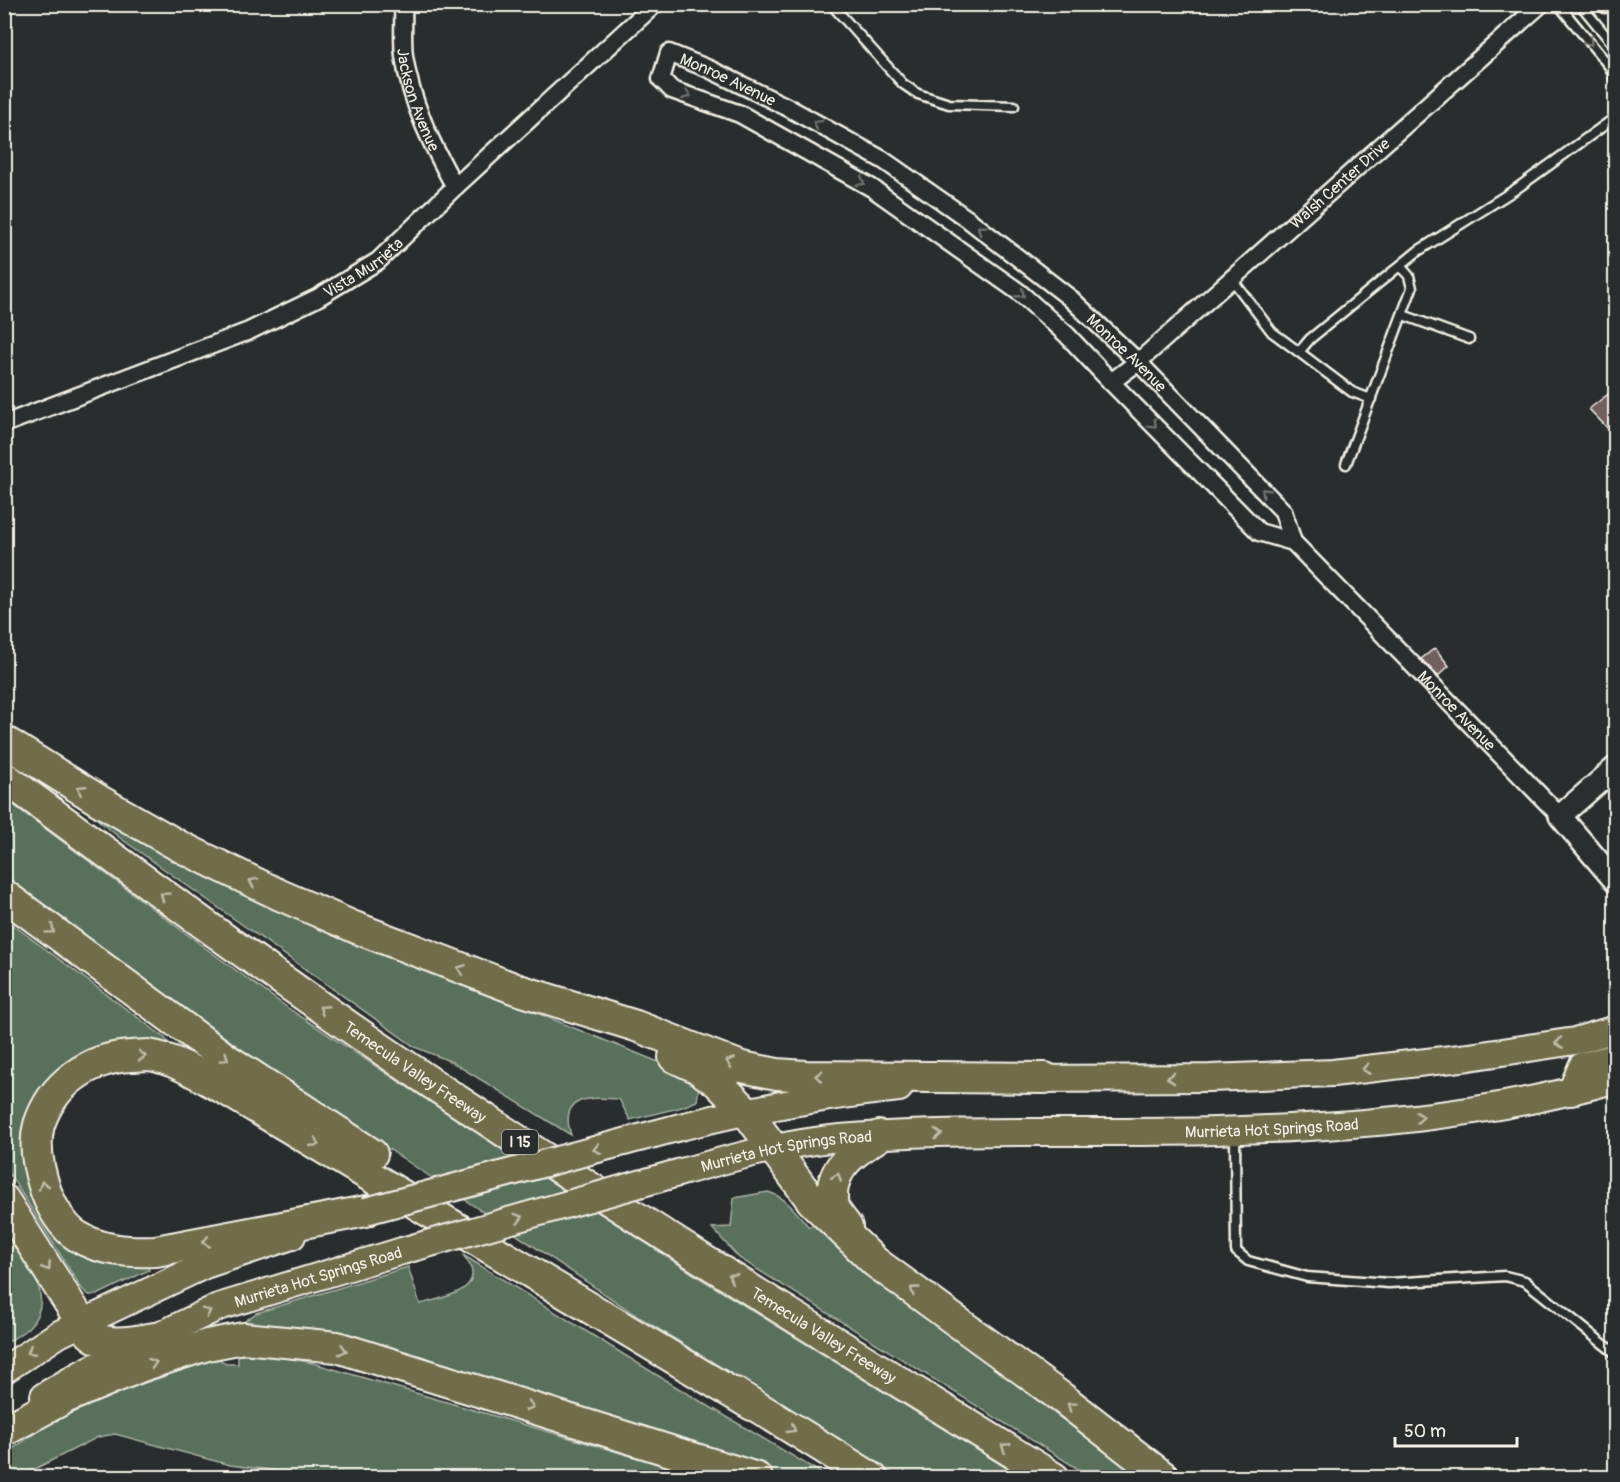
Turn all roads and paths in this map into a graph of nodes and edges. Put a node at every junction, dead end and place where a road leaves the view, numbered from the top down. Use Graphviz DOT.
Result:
graph roads {
  1 [pos="403,4"];
  2 [pos="655,4"];
  3 [pos="831,4"];
  4 [pos="1540,4"];
  5 [pos="1558,4"];
  6 [pos="1580,4"];
  7 [pos="1616,48"];
  8 [pos="1616,82"];
  9 [pos="1014,106"];
  10 [pos="1616,117"];
  11 [pos="455,187"];
  12 [pos="1400,266"];
  13 [pos="1231,278"];
  14 [pos="1403,315"];
  15 [pos="1469,339"];
  16 [pos="1299,352"];
  17 [pos="1138,362"];
  18 [pos="1111,382"];
  19 [pos="1371,399"];
  20 [pos="4,424"];
  21 [pos="1346,464"];
  22 [pos="1293,542"];
  23 [pos="4,741"];
  24 [pos="1616,767"];
  25 [pos="4,777"];
  26 [pos="1560,816"];
  27 [pos="1616,882"];
  28 [pos="4,895"];
  29 [pos="516,989"];
  30 [pos="1616,1029"];
  31 [pos="1616,1057"];
  32 [pos="1045,1078"];
  33 [pos="1616,1079"];
  34 [pos="1571,1092"];
  35 [pos="746,1111"];
  36 [pos="1235,1130"];
  37 [pos="879,1136"];
  38 [pos="775,1148"];
  39 [pos="4,1200"];
  40 [pos="366,1211"];
  41 [pos="875,1262"];
  42 [pos="82,1323"];
  43 [pos="154,1338"];
  44 [pos="1616,1354"];
  45 [pos="4,1370"];
  46 [pos="752,1405"];
  47 [pos="4,1423"];
  48 [pos="4,1431"];
  49 [pos="757,1478"];
  50 [pos="872,1478"];
  51 [pos="1054,1478"];
  52 [pos="1165,1478"];
  1 -- 11 [label="street, Jackson Avenue"];
  2 -- 11 [label="street, Vista Murrieta"];
  3 -- 9 [label="lane"];
  4 -- 13 [label="street, Walsh Center Drive"];
  5 -- 8 [label="lane, one-way"];
  6 -- 7 [label="lane"];
  10 -- 12 [label="lane"];
  11 -- 20 [label="street, Vista Murrieta"];
  12 -- 14 [label="lane"];
  12 -- 16 [label="lane"];
  13 -- 16 [label="lane"];
  13 -- 17 [label="street, Walsh Center Drive"];
  14 -- 15 [label="lane"];
  14 -- 19 [label="lane"];
  16 -- 19 [label="lane"];
  17 -- 18 [label="street, Walsh Center Drive"];
  17 -- 18 [label="street, Monroe Avenue, one-way"];
  22 -- 17 [label="street, Monroe Avenue, one-way"];
  18 -- 22 [label="street, Monroe Avenue, one-way"];
  19 -- 21 [label="lane"];
  22 -- 26 [label="street, Monroe Avenue"];
  29 -- 23 [label="highway, one-way"];
  24 -- 26 [label="street"];
  51 -- 25 [label="highway, Temecula Valley Freeway / I 15, one-way"];
  26 -- 27 [label="street, Monroe Avenue"];
  28 -- 46 [label="highway, one-way"];
  32 -- 29 [label="highway, one-way"];
  29 -- 35 [label="highway"];
  30 -- 32 [label="main road, one-way"];
  31 -- 34 [label="main road"];
  32 -- 35 [label="main road"];
  33 -- 34 [label="main road, Murrieta Hot Springs Road"];
  36 -- 34 [label="main road, Murrieta Hot Springs Road, one-way"];
  35 -- 38 [label="highway"];
  35 -- 40 [label="main road, one-way, bridge"];
  37 -- 36 [label="main road, Murrieta Hot Springs Road, one-way"];
  36 -- 44 [label="lane"];
  37 -- 38 [label="main road, Murrieta Hot Springs Road"];
  41 -- 37 [label="highway, one-way"];
  38 -- 41 [label="highway"];
  43 -- 38 [label="main road, Murrieta Hot Springs Road, one-way, bridge"];
  39 -- 42 [label="highway, one-way"];
  40 -- 42 [label="main road"];
  40 -- 46 [label="highway, one-way"];
  52 -- 41 [label="highway, one-way"];
  42 -- 43 [label="highway"];
  42 -- 45 [label="main road, one-way"];
  43 -- 47 [label="main road, Murrieta Hot Springs Road"];
  46 -- 50 [label="highway, one-way"];
  48 -- 49 [label="highway, one-way"];
}
